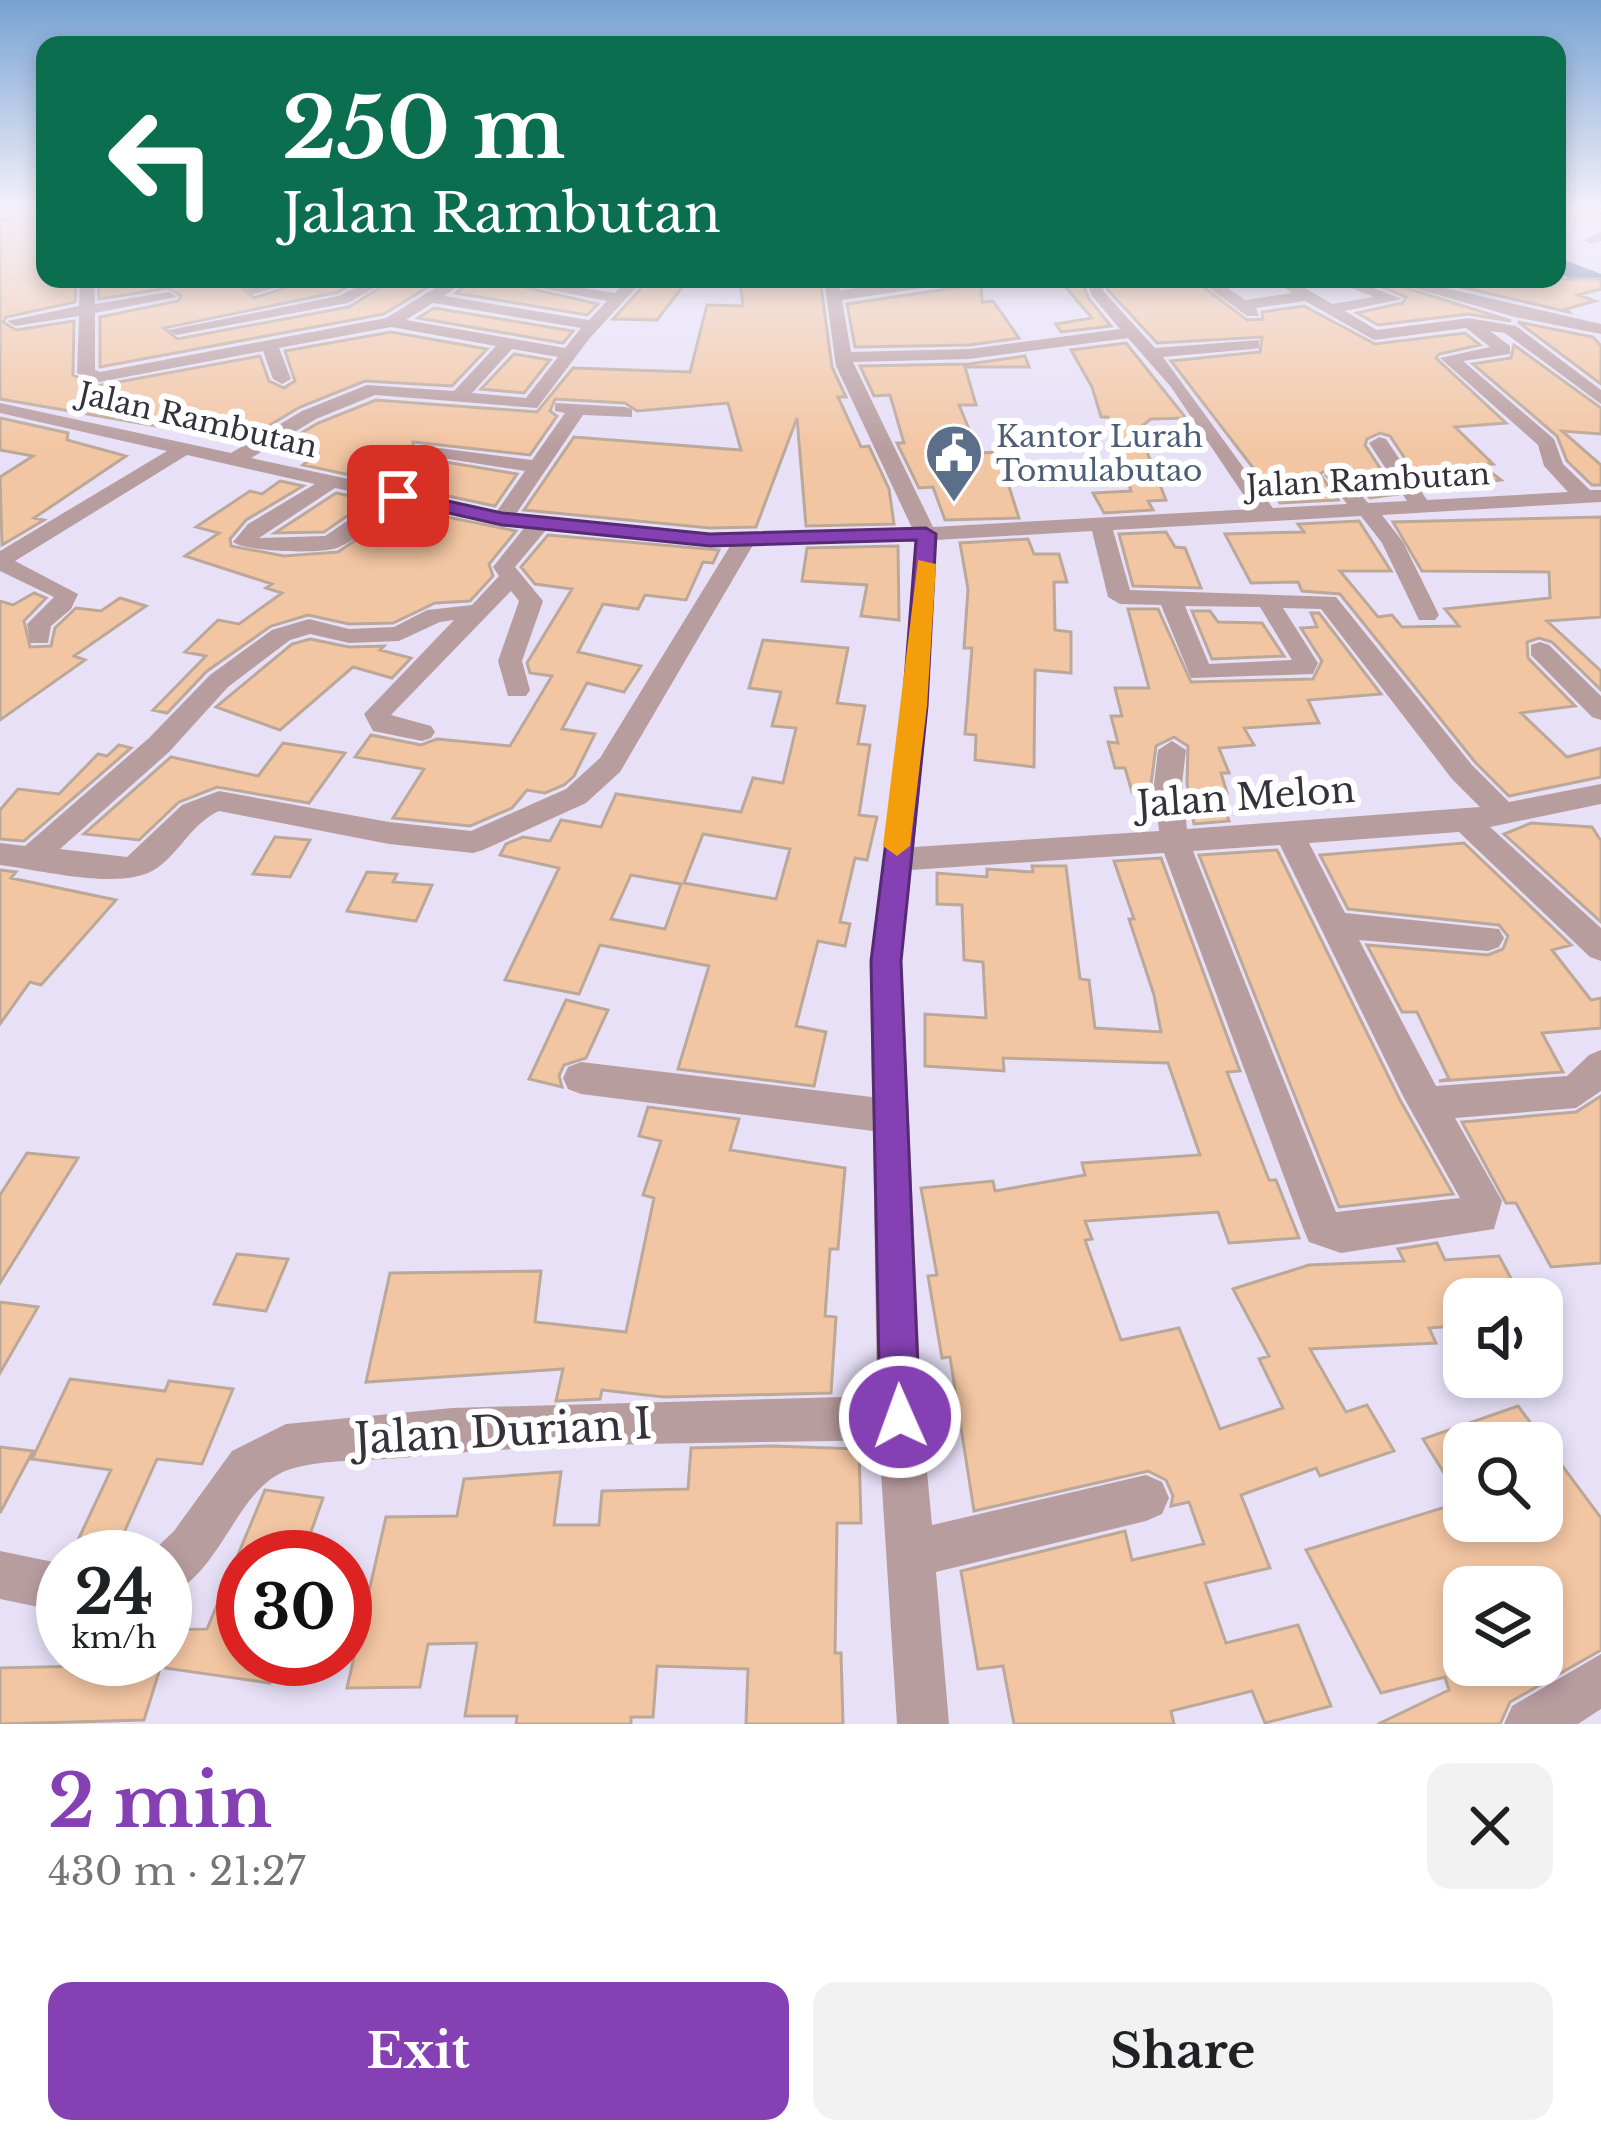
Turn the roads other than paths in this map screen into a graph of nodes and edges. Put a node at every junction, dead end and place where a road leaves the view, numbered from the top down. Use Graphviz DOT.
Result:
graph roads {
  1 [pos="87,289"];
  2 [pos="163,289"];
  3 [pos="168,289"];
  4 [pos="253,289"];
  5 [pos="363,289"];
  6 [pos="443,289"];
  7 [pos="573,289"];
  8 [pos="625,289"];
  9 [pos="832,289"];
  10 [pos="1095,289"];
  11 [pos="1219,289"];
  12 [pos="1296,289"];
  13 [pos="1366,289"];
  14 [pos="1430,289"];
  15 [pos="1492,289"];
  16 [pos="1306,296"];
  17 [pos="430,298"];
  18 [pos="616,298"];
  19 [pos="1462,298"];
  20 [pos="1328,309"];
  21 [pos="88,310"];
  22 [pos="260,315"];
  23 [pos="15,321"];
  24 [pos="391,322"];
  25 [pos="1469,323"];
  26 [pos="592,325"];
  27 [pos="1601,329"];
  28 [pos="176,330"];
  29 [pos="1136,332"];
  30 [pos="507,344"];
  31 [pos="1253,344"];
  32 [pos="269,345"];
  33 [pos="1154,353"];
  34 [pos="568,354"];
  35 [pos="842,357"];
  36 [pos="182,362"];
  37 [pos="1560,366"];
  38 [pos="1601,366"];
  39 [pos="282,380"];
  40 [pos="458,398"];
  41 [pos="1601,399"];
  42 [pos="532,404"];
  43 [pos="0,408"];
  44 [pos="578,408"];
  45 [pos="625,413"];
  46 [pos="1379,443"];
  47 [pos="187,447"];
  48 [pos="423,448"];
  49 [pos="236,459"];
  50 [pos="536,467"];
  51 [pos="1334,475"];
  52 [pos="333,481"];
  53 [pos="398,496"];
  54 [pos="1593,496"];
  55 [pos="1422,507"];
  56 [pos="1365,510"];
  57 [pos="1267,515"];
  58 [pos="502,519"];
  59 [pos="539,524"];
  60 [pos="1101,525"];
  61 [pos="926,534"];
  62 [pos="745,541"];
  63 [pos="0,561"];
  64 [pos="512,576"];
  65 [pos="1171,601"];
  66 [pos="1268,602"];
  67 [pos="475,613"];
  68 [pos="1427,615"];
  69 [pos="39,638"];
  70 [pos="1540,650"];
  71 [pos="517,690"];
  72 [pos="1601,711"];
  73 [pos="422,732"];
  74 [pos="1172,750"];
  75 [pos="1601,794"];
  76 [pos="1502,812"];
  77 [pos="1465,821"];
  78 [pos="1289,833"];
  79 [pos="1174,839"];
  80 [pos="0,854"];
  81 [pos="31,858"];
  82 [pos="895,860"];
  83 [pos="1335,925"];
  84 [pos="1488,938"];
  85 [pos="1601,948"];
  86 [pos="1601,1066"];
  87 [pos="581,1078"];
  88 [pos="1427,1103"];
  89 [pos="888,1116"];
  90 [pos="900,1417"];
  91 [pos="1146,1498"];
  92 [pos="192,1547"];
  93 [pos="911,1554"];
  94 [pos="0,1575"];
  95 [pos="36,1582"];
  96 [pos="1601,1680"];
  97 [pos="923,1724"];
  98 [pos="1530,1724"];
  1 -- 21 [label="street"];
  2 -- 21 [label="street"];
  3 -- 28 [label="street"];
  4 -- 22 [label="street"];
  5 -- 22 [label="street"];
  6 -- 17 [label="street"];
  7 -- 18 [label="street"];
  8 -- 18 [label="street"];
  9 -- 35 [label="street"];
  10 -- 29 [label="street"];
  11 -- 16 [label="street"];
  12 -- 16 [label="street"];
  13 -- 20 [label="street"];
  14 -- 19 [label="street"];
  15 -- 19 [label="street"];
  16 -- 20 [label="street"];
  17 -- 24 [label="street"];
  17 -- 26 [label="street"];
  18 -- 26 [label="street"];
  19 -- 27 [label="street"];
  20 -- 25 [label="street"];
  21 -- 23 [label="street"];
  21 -- 36 [label="street"];
  22 -- 28 [label="street"];
  24 -- 30 [label="street"];
  24 -- 32 [label="street"];
  25 -- 37 [label="street"];
  25 -- 54 [label="street"];
  26 -- 34 [label="street"];
  28 -- 36 [label="street"];
  29 -- 33 [label="street"];
  29 -- 35 [label="street"];
  30 -- 34 [label="street"];
  30 -- 40 [label="street"];
  31 -- 33 [label="street"];
  32 -- 36 [label="street"];
  32 -- 39 [label="street"];
  33 -- 57 [label="street"];
  34 -- 42 [label="street"];
  35 -- 61 [label="street"];
  37 -- 38 [label="street"];
  37 -- 41 [label="street"];
  40 -- 42 [label="street"];
  40 -- 49 [label="street"];
  42 -- 44 [label="street"];
  43 -- 47 [label="street, Jalan Rambutan"];
  44 -- 45 [label="street"];
  44 -- 50 [label="street"];
  46 -- 55 [label="street"];
  47 -- 49 [label="street, Jalan Rambutan"];
  47 -- 63 [label="street"];
  48 -- 50 [label="street"];
  49 -- 52 [label="street, Jalan Rambutan"];
  50 -- 58 [label="street"];
  51 -- 56 [label="street"];
  52 -- 53 [label="street, Jalan Rambutan"];
  52 -- 53 [label="street"];
  53 -- 58 [label="street, Jalan Rambutan"];
  54 -- 55 [label="street, Jalan Rambutan"];
  55 -- 56 [label="street, Jalan Rambutan"];
  56 -- 57 [label="street, Jalan Rambutan"];
  56 -- 68 [label="street"];
  57 -- 60 [label="street, Jalan Rambutan"];
  58 -- 59 [label="street, Jalan Rambutan"];
  59 -- 62 [label="street, Jalan Rambutan"];
  59 -- 64 [label="street"];
  60 -- 61 [label="street, Jalan Rambutan"];
  60 -- 65 [label="street"];
  61 -- 62 [label="street, Jalan Rambutan"];
  61 -- 82 [label="street"];
  62 -- 81 [label="street"];
  63 -- 69 [label="street"];
  64 -- 67 [label="street"];
  64 -- 71 [label="street"];
  65 -- 66 [label="street"];
  65 -- 66 [label="street"];
  66 -- 76 [label="street"];
  67 -- 73 [label="street"];
  67 -- 81 [label="street"];
  70 -- 72 [label="street"];
  74 -- 79 [label="street"];
  75 -- 76 [label="street, Jalan Melon"];
  76 -- 77 [label="street, Jalan Melon"];
  77 -- 78 [label="street, Jalan Melon"];
  77 -- 85 [label="street"];
  78 -- 79 [label="street, Jalan Melon"];
  78 -- 83 [label="street"];
  79 -- 82 [label="street, Jalan Melon"];
  79 -- 88 [label="street"];
  80 -- 81 [label="street"];
  82 -- 89 [label="street"];
  83 -- 84 [label="street"];
  83 -- 88 [label="street"];
  86 -- 88 [label="street"];
  87 -- 89 [label="street"];
  89 -- 90 [label="street"];
  90 -- 92 [label="street, Jalan Durian I"];
  90 -- 93 [label="street"];
  91 -- 93 [label="street"];
  93 -- 97 [label="street"];
  94 -- 95 [label="street"];
  96 -- 98 [label="street"];
}
